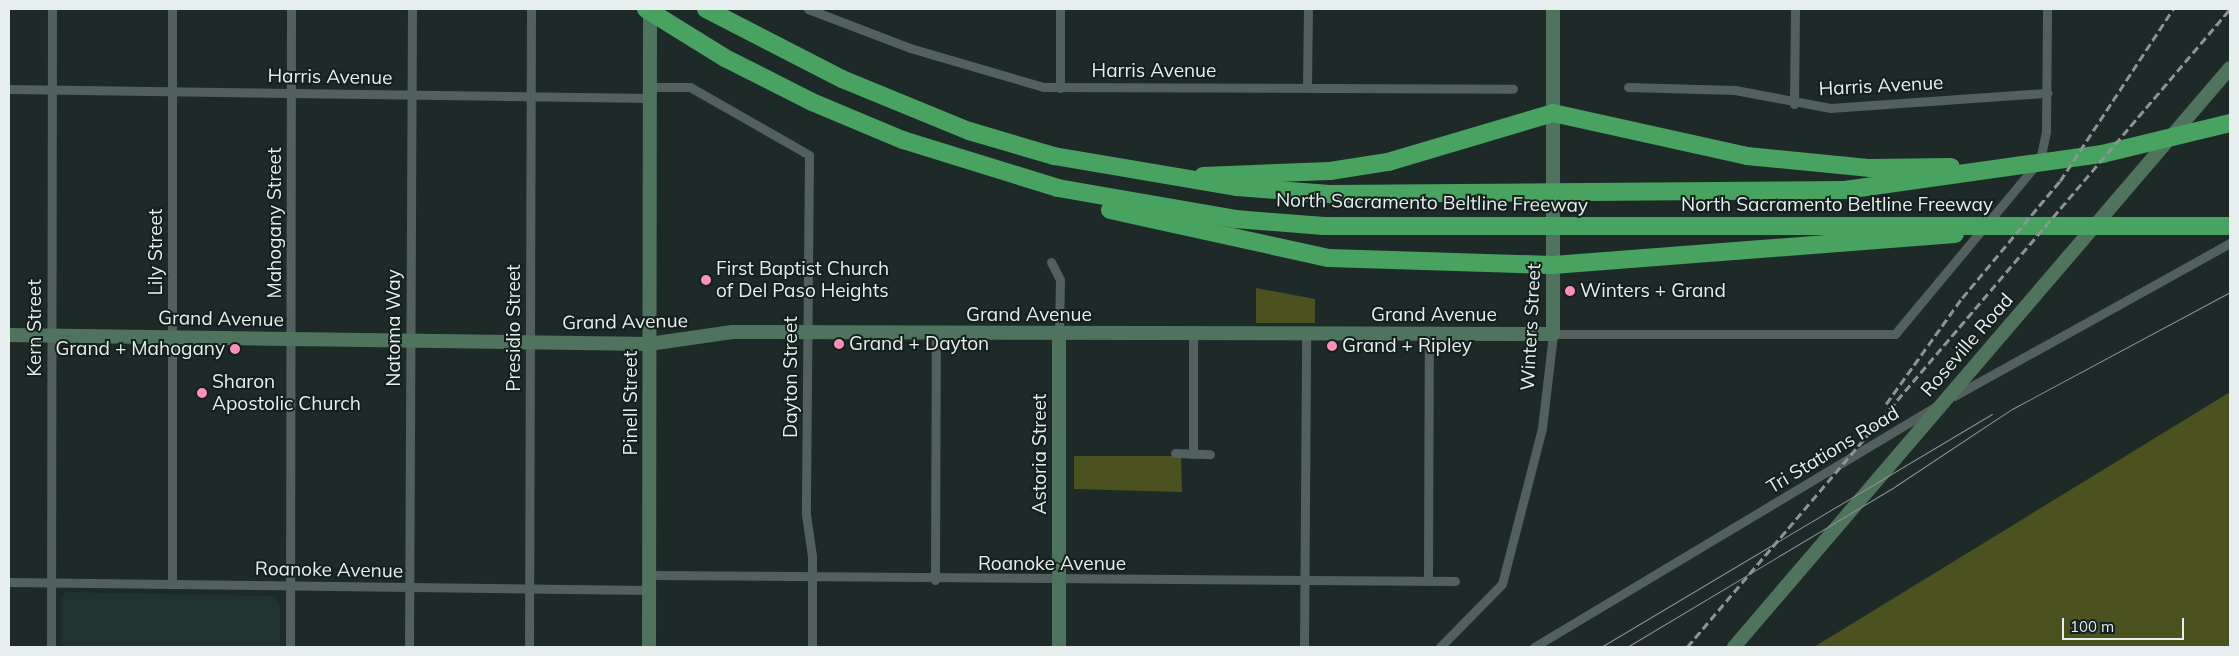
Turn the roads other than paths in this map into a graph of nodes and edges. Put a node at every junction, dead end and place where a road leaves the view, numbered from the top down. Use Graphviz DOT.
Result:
graph roads {
  1 [pos="52,9"];
  2 [pos="172,9"];
  3 [pos="291,9"];
  4 [pos="412,9"];
  5 [pos="531,9"];
  6 [pos="646,9"];
  7 [pos="650,9"];
  8 [pos="706,9"];
  9 [pos="808,9"];
  10 [pos="1060,9"];
  11 [pos="1308,9"];
  12 [pos="1554,9"];
  13 [pos="1795,9"];
  14 [pos="2047,9"];
  15 [pos="2230,68"];
  16 [pos="690,87"];
  17 [pos="1307,87"];
  18 [pos="1628,87"];
  19 [pos="1060,88"];
  20 [pos="9,89"];
  21 [pos="1512,89"];
  22 [pos="52,90"];
  23 [pos="172,91"];
  24 [pos="650,92"];
  25 [pos="291,93"];
  26 [pos="2046,93"];
  27 [pos="412,94"];
  28 [pos="531,96"];
  29 [pos="1794,104"];
  30 [pos="1554,113"];
  31 [pos="2230,119"];
  32 [pos="2230,123"];
  33 [pos="2197,132"];
  34 [pos="996,171"];
  35 [pos="1924,173"];
  36 [pos="1182,180"];
  37 [pos="2230,226"];
  38 [pos="1917,232"];
  39 [pos="2230,243"];
  40 [pos="1051,262"];
  41 [pos="1553,265"];
  42 [pos="808,334"];
  43 [pos="936,334"];
  44 [pos="1059,334"];
  45 [pos="1193,334"];
  46 [pos="1306,334"];
  47 [pos="1429,334"];
  48 [pos="1553,334"];
  49 [pos="9,335"];
  50 [pos="52,336"];
  51 [pos="172,337"];
  52 [pos="291,339"];
  53 [pos="410,340"];
  54 [pos="530,342"];
  55 [pos="650,344"];
  56 [pos="1175,454"];
  57 [pos="1193,454"];
  58 [pos="1210,454"];
  59 [pos="650,575"];
  60 [pos="812,579"];
  61 [pos="935,580"];
  62 [pos="1059,580"];
  63 [pos="1305,581"];
  64 [pos="1455,581"];
  65 [pos="9,582"];
  66 [pos="1428,582"];
  67 [pos="51,583"];
  68 [pos="172,584"];
  69 [pos="290,586"];
  70 [pos="409,588"];
  71 [pos="530,589"];
  72 [pos="650,590"];
  73 [pos="51,647"];
  74 [pos="290,647"];
  75 [pos="409,647"];
  76 [pos="529,647"];
  77 [pos="650,647"];
  78 [pos="812,647"];
  79 [pos="1059,647"];
  80 [pos="1304,647"];
  81 [pos="1440,647"];
  82 [pos="1534,647"];
  83 [pos="1734,647"];
  1 -- 22 [label="street, Kern Street"];
  2 -- 23 [label="street, Lily Street"];
  3 -- 25 [label="street, Mahogany Street"];
  4 -- 27 [label="street, Natoma Way"];
  5 -- 28 [label="street, Presidio Street"];
  6 -- 34 [label="highway, North Sacramento Beltline Freeway"];
  7 -- 24 [label="street, Pinell Street"];
  8 -- 36 [label="highway, North Sacramento Beltline Freeway"];
  9 -- 19 [label="street, Harris Avenue"];
  10 -- 19 [label="street"];
  11 -- 17 [label="street"];
  12 -- 30 [label="street, Winters Street"];
  13 -- 29 [label="street"];
  14 -- 26 [label="street, Grand Avenue"];
  15 -- 83 [label="street, Roseville Road"];
  16 -- 24 [label="street, Harris Avenue"];
  16 -- 42 [label="street, Dayton Street"];
  17 -- 19 [label="street, Harris Avenue"];
  17 -- 21 [label="street, Harris Avenue"];
  18 -- 29 [label="street, Harris Avenue"];
  20 -- 22 [label="street, Harris Avenue"];
  22 -- 23 [label="street, Harris Avenue"];
  22 -- 50 [label="street, Kern Street"];
  23 -- 25 [label="street, Harris Avenue"];
  23 -- 51 [label="street, Lily Street"];
  24 -- 28 [label="street, Harris Avenue"];
  24 -- 55 [label="street, Pinell Street"];
  25 -- 27 [label="street, Harris Avenue"];
  25 -- 52 [label="street, Mahogany Street"];
  26 -- 29 [label="street, Harris Avenue"];
  26 -- 48 [label="street, Grand Avenue"];
  27 -- 28 [label="street, Harris Avenue"];
  27 -- 53 [label="street, Natoma Way"];
  28 -- 54 [label="street, Presidio Street"];
  30 -- 35 [label="highway"];
  30 -- 36 [label="highway"];
  30 -- 41 [label="street, Winters Street"];
  31 -- 33 [label="highway"];
  32 -- 33 [label="highway"];
  33 -- 35 [label="highway"];
  34 -- 38 [label="highway, North Sacramento Beltline Freeway"];
  34 -- 41 [label="highway"];
  35 -- 36 [label="highway, North Sacramento Beltline Freeway"];
  37 -- 38 [label="highway, North Sacramento Beltline Freeway"];
  38 -- 41 [label="highway"];
  39 -- 82 [label="street, Tri Stations Road"];
  40 -- 44 [label="street, Astoria Street"];
  41 -- 48 [label="street, Winters Street"];
  42 -- 43 [label="street, Grand Avenue"];
  42 -- 55 [label="street, Grand Avenue"];
  42 -- 60 [label="street, Dayton Street"];
  43 -- 44 [label="street, Grand Avenue"];
  43 -- 61 [label="street"];
  44 -- 45 [label="street, Grand Avenue"];
  44 -- 62 [label="street, Astoria Street"];
  45 -- 46 [label="street, Grand Avenue"];
  45 -- 57 [label="street"];
  46 -- 47 [label="street, Grand Avenue"];
  46 -- 63 [label="street"];
  47 -- 48 [label="street, Grand Avenue"];
  47 -- 66 [label="street"];
  48 -- 81 [label="street, Winters Street"];
  49 -- 50 [label="street, Grand Avenue"];
  50 -- 51 [label="street, Grand Avenue"];
  50 -- 67 [label="street, Kern Street"];
  51 -- 52 [label="street, Grand Avenue"];
  51 -- 68 [label="street, Lily Street"];
  52 -- 53 [label="street, Grand Avenue"];
  52 -- 69 [label="street, Mahogany Street"];
  53 -- 54 [label="street, Grand Avenue"];
  53 -- 70 [label="street, Natoma Way"];
  54 -- 55 [label="street, Grand Avenue"];
  54 -- 71 [label="street, Presidio Street"];
  55 -- 59 [label="street, Pinell Street"];
  56 -- 57 [label="street"];
  57 -- 58 [label="street"];
  59 -- 60 [label="street, Roanoke Avenue"];
  59 -- 72 [label="street, Pinell Street"];
  60 -- 61 [label="street, Roanoke Avenue"];
  60 -- 78 [label="street, Dayton Street"];
  61 -- 62 [label="street, Roanoke Avenue"];
  62 -- 63 [label="street, Roanoke Avenue"];
  62 -- 79 [label="street, Astoria Street"];
  63 -- 66 [label="street, Roanoke Avenue"];
  63 -- 80 [label="street"];
  64 -- 66 [label="street, Roanoke Avenue"];
  65 -- 67 [label="street, Roanoke Avenue"];
  67 -- 68 [label="street, Roanoke Avenue"];
  67 -- 73 [label="street, Kern Street"];
  68 -- 69 [label="street, Roanoke Avenue"];
  69 -- 70 [label="street, Roanoke Avenue"];
  69 -- 74 [label="street, Mahogany Street"];
  70 -- 71 [label="street, Roanoke Avenue"];
  70 -- 75 [label="street, Natoma Way"];
  71 -- 72 [label="street, Roanoke Avenue"];
  71 -- 76 [label="street, Presidio Street"];
  72 -- 77 [label="street, Pinell Street"];
}
